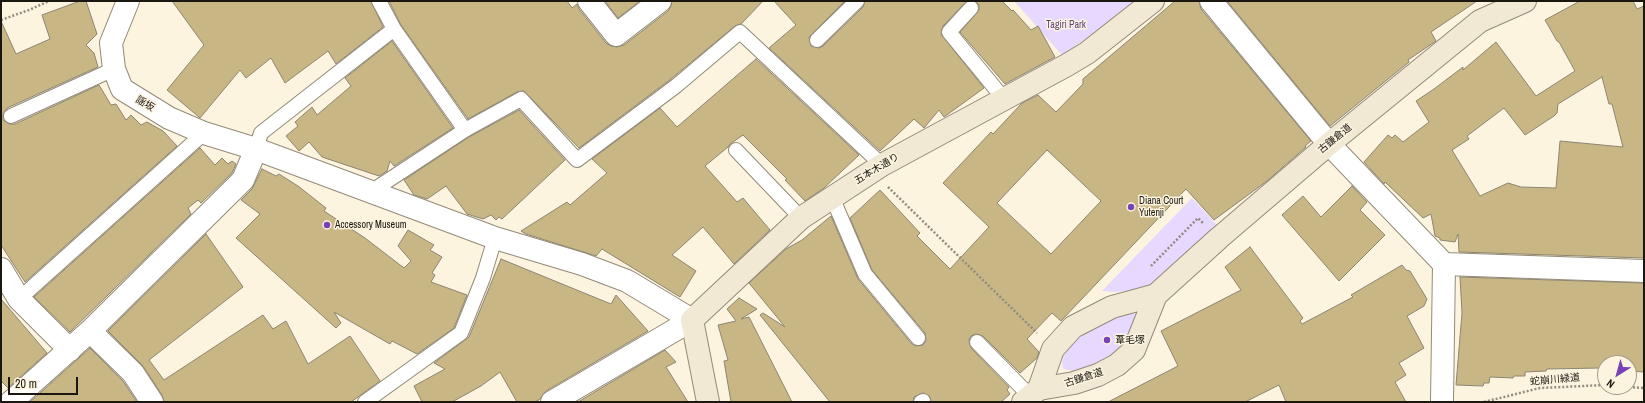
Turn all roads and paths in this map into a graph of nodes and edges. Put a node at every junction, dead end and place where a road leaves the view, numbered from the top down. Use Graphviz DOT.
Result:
graph roads {
  1 [pos="49,1"];
  2 [pos="128,1"];
  3 [pos="379,1"];
  4 [pos="589,1"];
  5 [pos="660,1"];
  6 [pos="858,1"];
  7 [pos="1153,1"];
  8 [pos="1211,1"];
  9 [pos="1525,1"];
  10 [pos="971,8"];
  11 [pos="1,20"];
  12 [pos="394,29"];
  13 [pos="817,40"];
  14 [pos="114,69"];
  15 [pos="1004,99"];
  16 [pos="11,116"];
  17 [pos="465,130"];
  18 [pos="204,133"];
  19 [pos="1329,144"];
  20 [pos="256,149"];
  21 [pos="736,150"];
  22 [pos="877,169"];
  23 [pos="372,191"];
  24 [pos="832,197"];
  25 [pos="802,218"];
  26 [pos="495,238"];
  27 [pos="1444,264"];
  28 [pos="1,268"];
  29 [pos="1644,271"];
  30 [pos="1156,295"];
  31 [pos="19,298"];
  32 [pos="692,320"];
  33 [pos="90,331"];
  34 [pos="918,338"];
  35 [pos="977,342"];
  36 [pos="1053,349"];
  37 [pos="70,350"];
  38 [pos="1597,385"];
  39 [pos="1034,397"];
  40 [pos="558,401"];
  41 [pos="11,402"];
  42 [pos="152,402"];
  43 [pos="365,402"];
  44 [pos="708,402"];
  45 [pos="1442,402"];
  46 [pos="1484,402"];
  1 -- 11 [label="path"];
  2 -- 14 [label="street, 謡坂"];
  3 -- 12 [label="lane"];
  4 -- 5 [label="street"];
  6 -- 13 [label="lane"];
  7 -- 15 [label="street, 五本木通り"];
  8 -- 19 [label="street"];
  9 -- 19 [label="street, 古鎌倉道"];
  10 -- 15 [label="lane"];
  12 -- 17 [label="lane"];
  12 -- 20 [label="lane"];
  14 -- 16 [label="lane"];
  14 -- 18 [label="street, 謡坂"];
  15 -- 22 [label="street, 五本木通り"];
  17 -- 22 [label="lane"];
  17 -- 23 [label="lane"];
  18 -- 20 [label="street, 謡坂"];
  18 -- 31 [label="lane"];
  19 -- 27 [label="street"];
  19 -- 30 [label="street, 古鎌倉道"];
  20 -- 23 [label="street, 謡坂"];
  20 -- 33 [label="street"];
  21 -- 25 [label="lane"];
  22 -- 24 [label="street, 五本木通り"];
  22 -- 36 [label="path"];
  23 -- 26 [label="street, 謡坂"];
  24 -- 25 [label="street, 五本木通り"];
  24 -- 34 [label="lane"];
  25 -- 32 [label="street, 五本木通り"];
  26 -- 32 [label="street, 謡坂"];
  26 -- 43 [label="lane"];
  27 -- 29 [label="street"];
  27 -- 45 [label="street"];
  28 -- 31 [label="street"];
  30 -- 36 [label="street, 古鎌倉道"];
  30 -- 39 [label="street, 古鎌倉道"];
  31 -- 37 [label="street"];
  32 -- 40 [label="street"];
  32 -- 44 [label="street"];
  33 -- 37 [label="street"];
  33 -- 42 [label="street"];
  35 -- 39 [label="lane"];
  36 -- 39 [label="street, 古鎌倉道"];
  37 -- 41 [label="street"];
  38 -- 46 [label="path, 蛇崩川緑道"];
}
